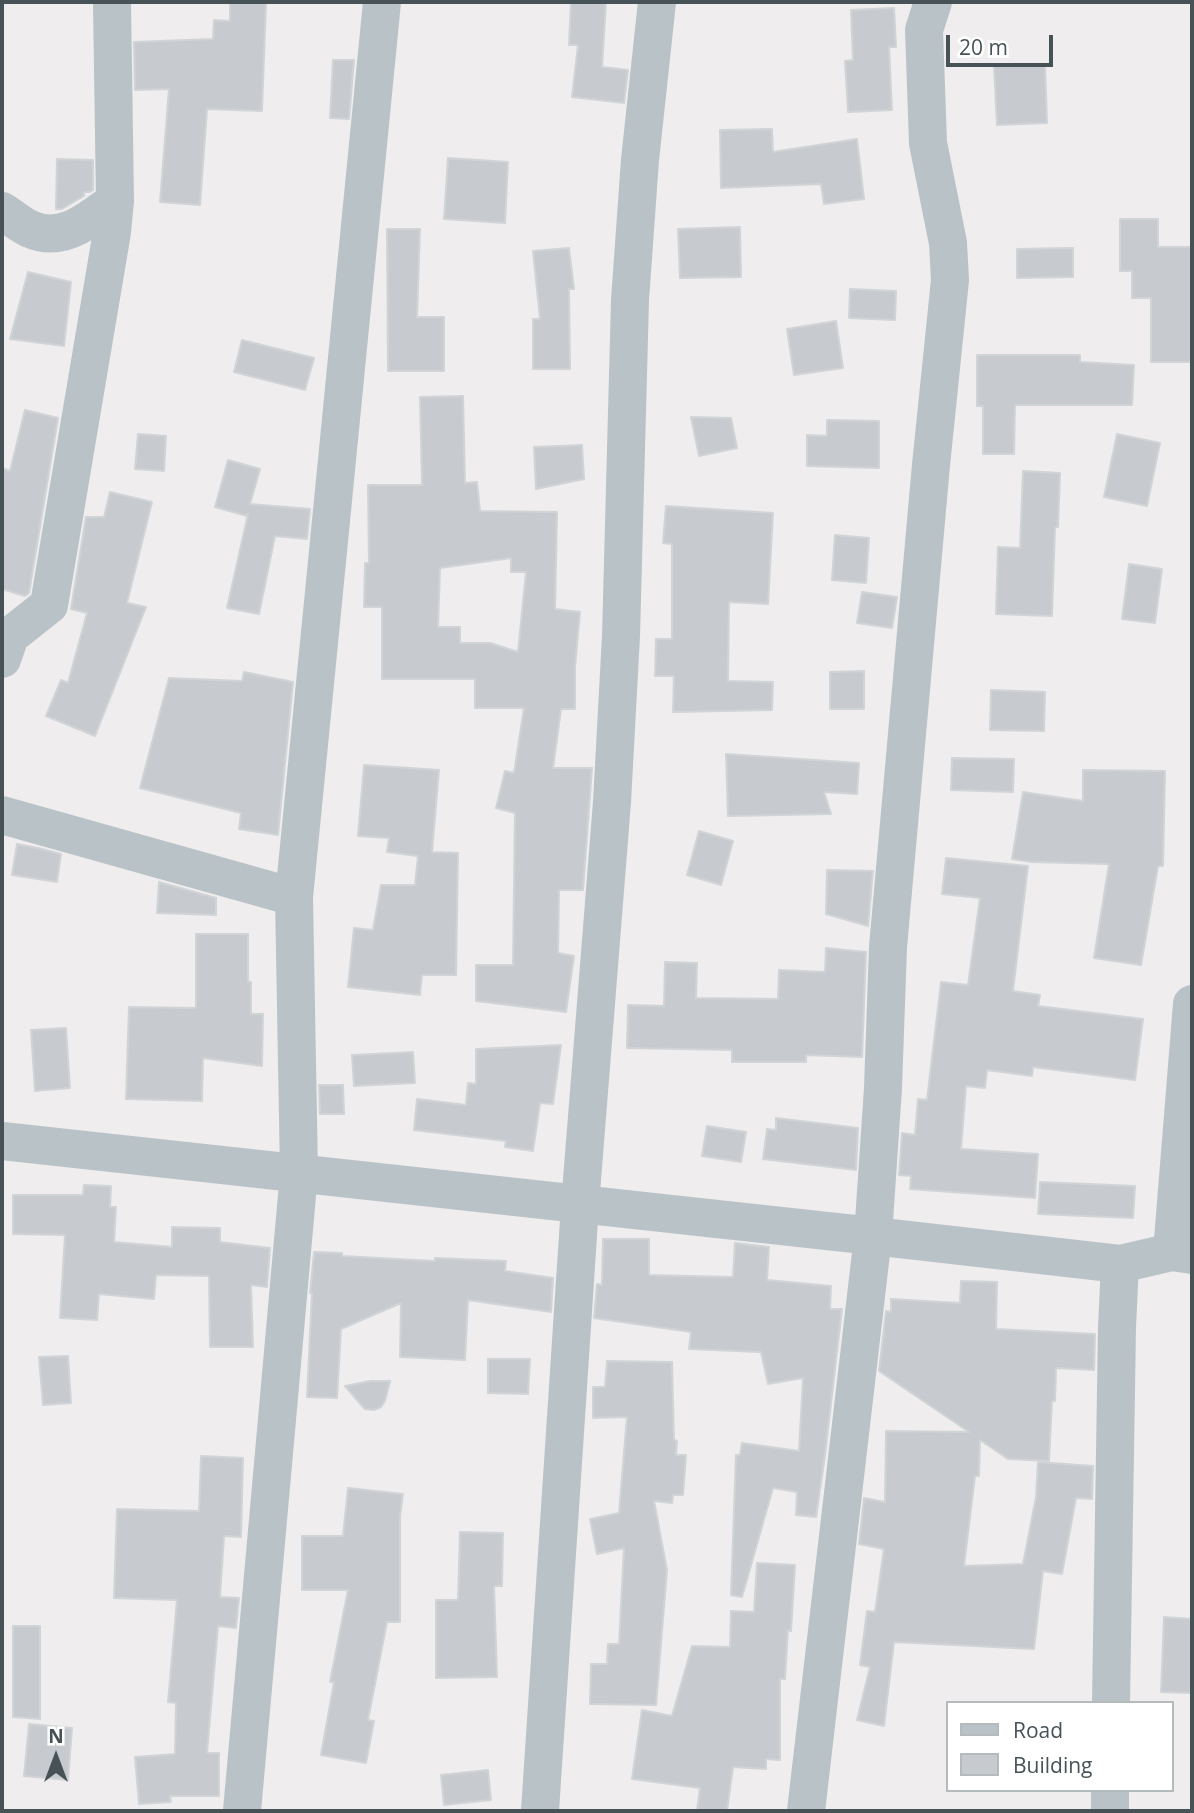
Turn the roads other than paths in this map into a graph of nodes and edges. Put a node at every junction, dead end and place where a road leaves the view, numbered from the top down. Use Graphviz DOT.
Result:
graph roads {
  1 [pos="112,2"];
  2 [pos="382,2"];
  3 [pos="657,2"];
  4 [pos="933,2"];
  5 [pos="115,201"];
  6 [pos="2,211"];
  7 [pos="2,659"];
  8 [pos="2,815"];
  9 [pos="294,897"];
  10 [pos="1192,1004"];
  11 [pos="2,1141"];
  12 [pos="299,1173"];
  13 [pos="580,1205"];
  14 [pos="873,1236"];
  15 [pos="1182,1254"];
  16 [pos="1120,1264"];
  17 [pos="1111,1701"];
  18 [pos="1110,1792"];
  19 [pos="242,1811"];
  20 [pos="540,1811"];
  21 [pos="806,1811"];
  22 [pos="1110,1811"];
  1 -- 5 [label="street"];
  2 -- 9 [label="street"];
  3 -- 13 [label="street"];
  4 -- 14 [label="street"];
  5 -- 6 [label="street"];
  5 -- 7 [label="street"];
  8 -- 9 [label="street"];
  9 -- 12 [label="street"];
  10 -- 15 [label="street"];
  11 -- 12 [label="street"];
  12 -- 13 [label="street"];
  12 -- 19 [label="street"];
  13 -- 14 [label="street"];
  13 -- 20 [label="street"];
  14 -- 16 [label="street"];
  14 -- 21 [label="street"];
  15 -- 16 [label="street"];
  16 -- 17 [label="street"];
  18 -- 22 [label="street"];
}
